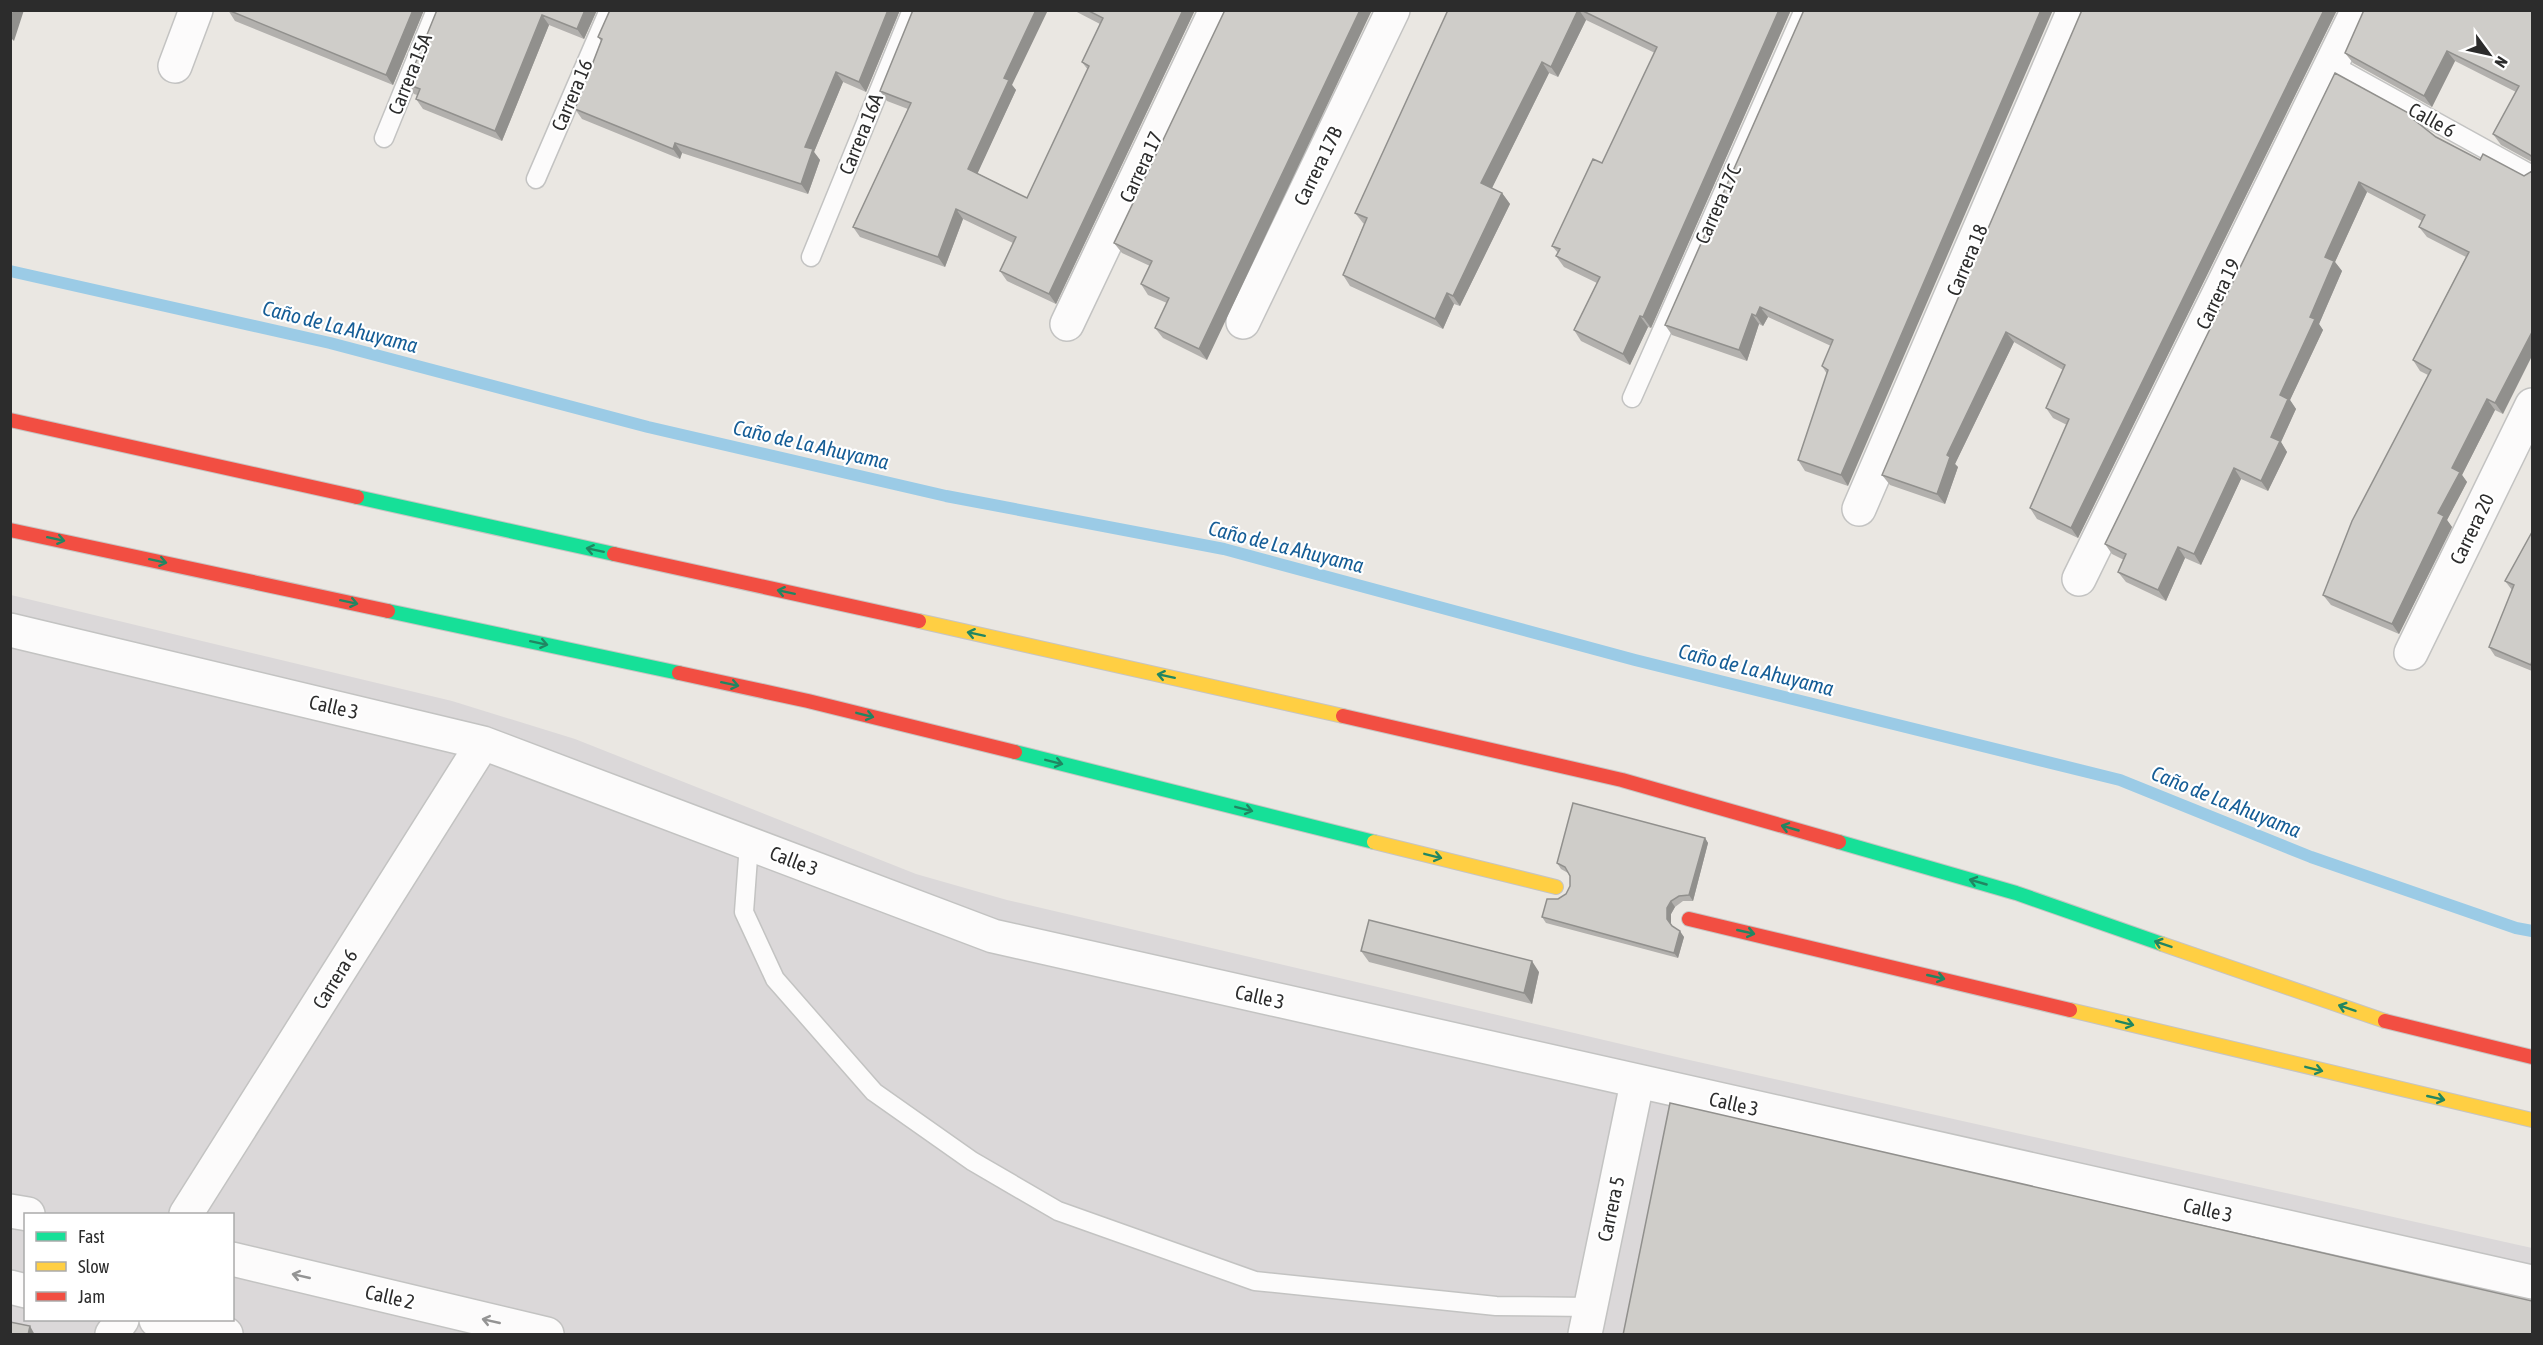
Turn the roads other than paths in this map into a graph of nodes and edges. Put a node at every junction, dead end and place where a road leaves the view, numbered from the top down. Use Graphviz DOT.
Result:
graph roads {
  1 [pos="195,10"];
  2 [pos="435,10"];
  3 [pos="609,10"];
  4 [pos="912,10"];
  5 [pos="1216,10"];
  6 [pos="1393,10"];
  7 [pos="1804,10"];
  8 [pos="2074,10"];
  9 [pos="2358,10"];
  10 [pos="2331,64"];
  11 [pos="176,66"];
  12 [pos="384,138"];
  13 [pos="2532,175"];
  14 [pos="536,179"];
  15 [pos="811,257"];
  16 [pos="1243,322"];
  17 [pos="1066,324"];
  18 [pos="1632,398"];
  19 [pos="2532,405"];
  20 [pos="10,420"];
  21 [pos="1859,509"];
  22 [pos="10,530"];
  23 [pos="2079,579"];
  24 [pos="10,630"];
  25 [pos="2411,653"];
  26 [pos="483,743"];
  27 [pos="749,844"];
  28 [pos="1556,887"];
  29 [pos="1689,919"];
  30 [pos="2532,1057"];
  31 [pos="1637,1083"];
  32 [pos="2532,1120"];
  33 [pos="187,1213"];
  34 [pos="234,1259"];
  35 [pos="2532,1282"];
  36 [pos="121,1321"];
  37 [pos="161,1321"];
  38 [pos="1588,1321"];
  39 [pos="112,1335"];
  40 [pos="226,1335"];
  41 [pos="547,1335"];
  1 -- 11 [label="street"];
  2 -- 12 [label="lane, Carrera 15A"];
  3 -- 14 [label="lane, Carrera 16"];
  4 -- 15 [label="lane, Carrera 16A"];
  5 -- 17 [label="street, Carrera 17"];
  6 -- 16 [label="street, Carrera 17B"];
  7 -- 18 [label="lane, Carrera 17C"];
  8 -- 21 [label="street, Carrera 18"];
  9 -- 10 [label="street, Carrera 19"];
  10 -- 13 [label="lane, Calle 6"];
  10 -- 23 [label="street, Carrera 19"];
  19 -- 25 [label="street, Carrera 20"];
  30 -- 20 [label="main road, one-way"];
  22 -- 28 [label="main road, one-way"];
  24 -- 26 [label="street, Calle 3"];
  26 -- 27 [label="street, Calle 3"];
  26 -- 33 [label="street, Carrera 6"];
  27 -- 31 [label="street, Calle 3"];
  27 -- 38 [label="lane"];
  29 -- 32 [label="main road, one-way"];
  31 -- 35 [label="street, Calle 3"];
  31 -- 38 [label="street, Carrera 5"];
  41 -- 34 [label="street, Calle 2, one-way"];
  36 -- 39 [label="street"];
  37 -- 40 [label="street"];
}
